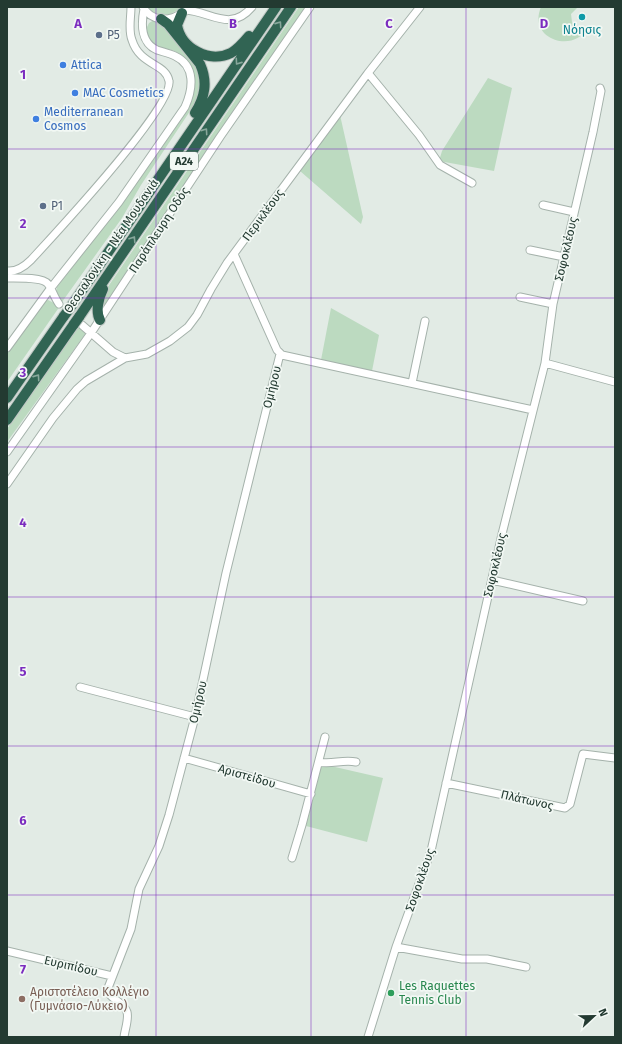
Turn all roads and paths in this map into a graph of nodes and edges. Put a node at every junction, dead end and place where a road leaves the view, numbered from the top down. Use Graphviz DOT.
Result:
graph roads {
  1 [pos="131,7"];
  2 [pos="197,7"];
  3 [pos="252,7"];
  4 [pos="270,7"];
  5 [pos="276,7"];
  6 [pos="291,7"];
  7 [pos="310,7"];
  8 [pos="420,7"];
  9 [pos="143,8"];
  10 [pos="185,10"];
  11 [pos="204,14"];
  12 [pos="158,18"];
  13 [pos="143,29"];
  14 [pos="368,73"];
  15 [pos="600,88"];
  16 [pos="472,182"];
  17 [pos="543,205"];
  18 [pos="574,212"];
  19 [pos="125,228"];
  20 [pos="530,250"];
  21 [pos="234,254"];
  22 [pos="564,257"];
  23 [pos="121,258"];
  24 [pos="227,263"];
  25 [pos="240,266"];
  26 [pos="7,271"];
  27 [pos="66,271"];
  28 [pos="7,278"];
  29 [pos="28,280"];
  30 [pos="43,280"];
  31 [pos="50,289"];
  32 [pos="520,297"];
  33 [pos="59,304"];
  34 [pos="553,304"];
  35 [pos="100,320"];
  36 [pos="426,321"];
  37 [pos="79,322"];
  38 [pos="91,334"];
  39 [pos="7,348"];
  40 [pos="280,354"];
  41 [pos="125,358"];
  42 [pos="545,363"];
  43 [pos="615,382"];
  44 [pos="412,383"];
  45 [pos="9,394"];
  46 [pos="534,410"];
  47 [pos="7,420"];
  48 [pos="7,452"];
  49 [pos="7,484"];
  50 [pos="492,580"];
  51 [pos="583,601"];
  52 [pos="80,687"];
  53 [pos="195,717"];
  54 [pos="325,737"];
  55 [pos="184,758"];
  56 [pos="615,758"];
  57 [pos="319,762"];
  58 [pos="356,762"];
  59 [pos="446,783"];
  60 [pos="310,794"];
  61 [pos="292,858"];
  62 [pos="396,947"];
  63 [pos="7,951"];
  64 [pos="526,968"];
  65 [pos="112,976"];
  66 [pos="124,1037"];
  67 [pos="368,1037"];
  1 -- 26 [label="street"];
  2 -- 11 [label="street"];
  3 -- 11 [label="street"];
  4 -- 10 [label="highway"];
  5 -- 19 [label="highway, Θεσσαλονίκη - Νέα Μουδανιά / Α24, one-way"];
  23 -- 6 [label="highway, Θεσσαλονίκη - Νέα Μουδανιά / Α24, one-way"];
  7 -- 35 [label="street, Παράπλευρη Οδός"];
  8 -- 14 [label="street, Περικλέους"];
  9 -- 12 [label="street"];
  9 -- 13 [label="street"];
  10 -- 11 [label="street"];
  10 -- 12 [label="street"];
  12 -- 13 [label="street"];
  12 -- 19 [label="highway"];
  13 -- 27 [label="street"];
  14 -- 16 [label="street"];
  14 -- 21 [label="street, Περικλέους"];
  15 -- 18 [label="street, Σοφοκλέους"];
  17 -- 18 [label="street"];
  18 -- 22 [label="street, Σοφοκλέους"];
  19 -- 45 [label="highway, Θεσσαλονίκη - Νέα Μουδανιά / Α24"];
  20 -- 22 [label="street"];
  21 -- 24 [label="street, Περικλέους"];
  21 -- 25 [label="street"];
  22 -- 34 [label="street, Σοφοκλέους"];
  23 -- 35 [label="highway"];
  23 -- 37 [label="highway, Θεσσαλονίκη - Νέα Μουδανιά / Α24"];
  24 -- 25 [label="street"];
  24 -- 41 [label="street, Περικλέους"];
  25 -- 40 [label="street"];
  27 -- 30 [label="street"];
  27 -- 31 [label="street"];
  28 -- 29 [label="street"];
  29 -- 30 [label="street"];
  29 -- 31 [label="street"];
  30 -- 31 [label="street"];
  31 -- 33 [label="street"];
  31 -- 39 [label="street"];
  32 -- 34 [label="street"];
  34 -- 42 [label="street, Σοφοκλέους"];
  35 -- 38 [label="street, Παράπλευρη Οδός"];
  36 -- 44 [label="street"];
  37 -- 38 [label="street"];
  47 -- 37 [label="highway, Θεσσαλονίκη - Νέα Μουδανιά / Α24, one-way"];
  38 -- 41 [label="street"];
  38 -- 48 [label="street, Παράπλευρη Οδός"];
  40 -- 44 [label="street"];
  40 -- 53 [label="street, Ομήρου"];
  41 -- 49 [label="street"];
  42 -- 43 [label="street"];
  42 -- 46 [label="street, Σοφοκλέους"];
  44 -- 46 [label="street"];
  46 -- 50 [label="street, Σοφοκλέους"];
  50 -- 51 [label="street"];
  50 -- 59 [label="street, Σοφοκλέους"];
  52 -- 53 [label="street"];
  53 -- 55 [label="street, Ομήρου"];
  54 -- 57 [label="street"];
  55 -- 60 [label="street, Αριστείδου"];
  55 -- 65 [label="street, Ομήρου"];
  56 -- 59 [label="street, Πλάτωνος"];
  57 -- 58 [label="street"];
  57 -- 60 [label="street"];
  59 -- 62 [label="street, Σοφοκλέους"];
  60 -- 61 [label="street"];
  62 -- 64 [label="street"];
  62 -- 67 [label="street, Σοφοκλέους"];
  63 -- 65 [label="street, Ευριπίδου"];
  65 -- 66 [label="street, Ομήρου"];
}
